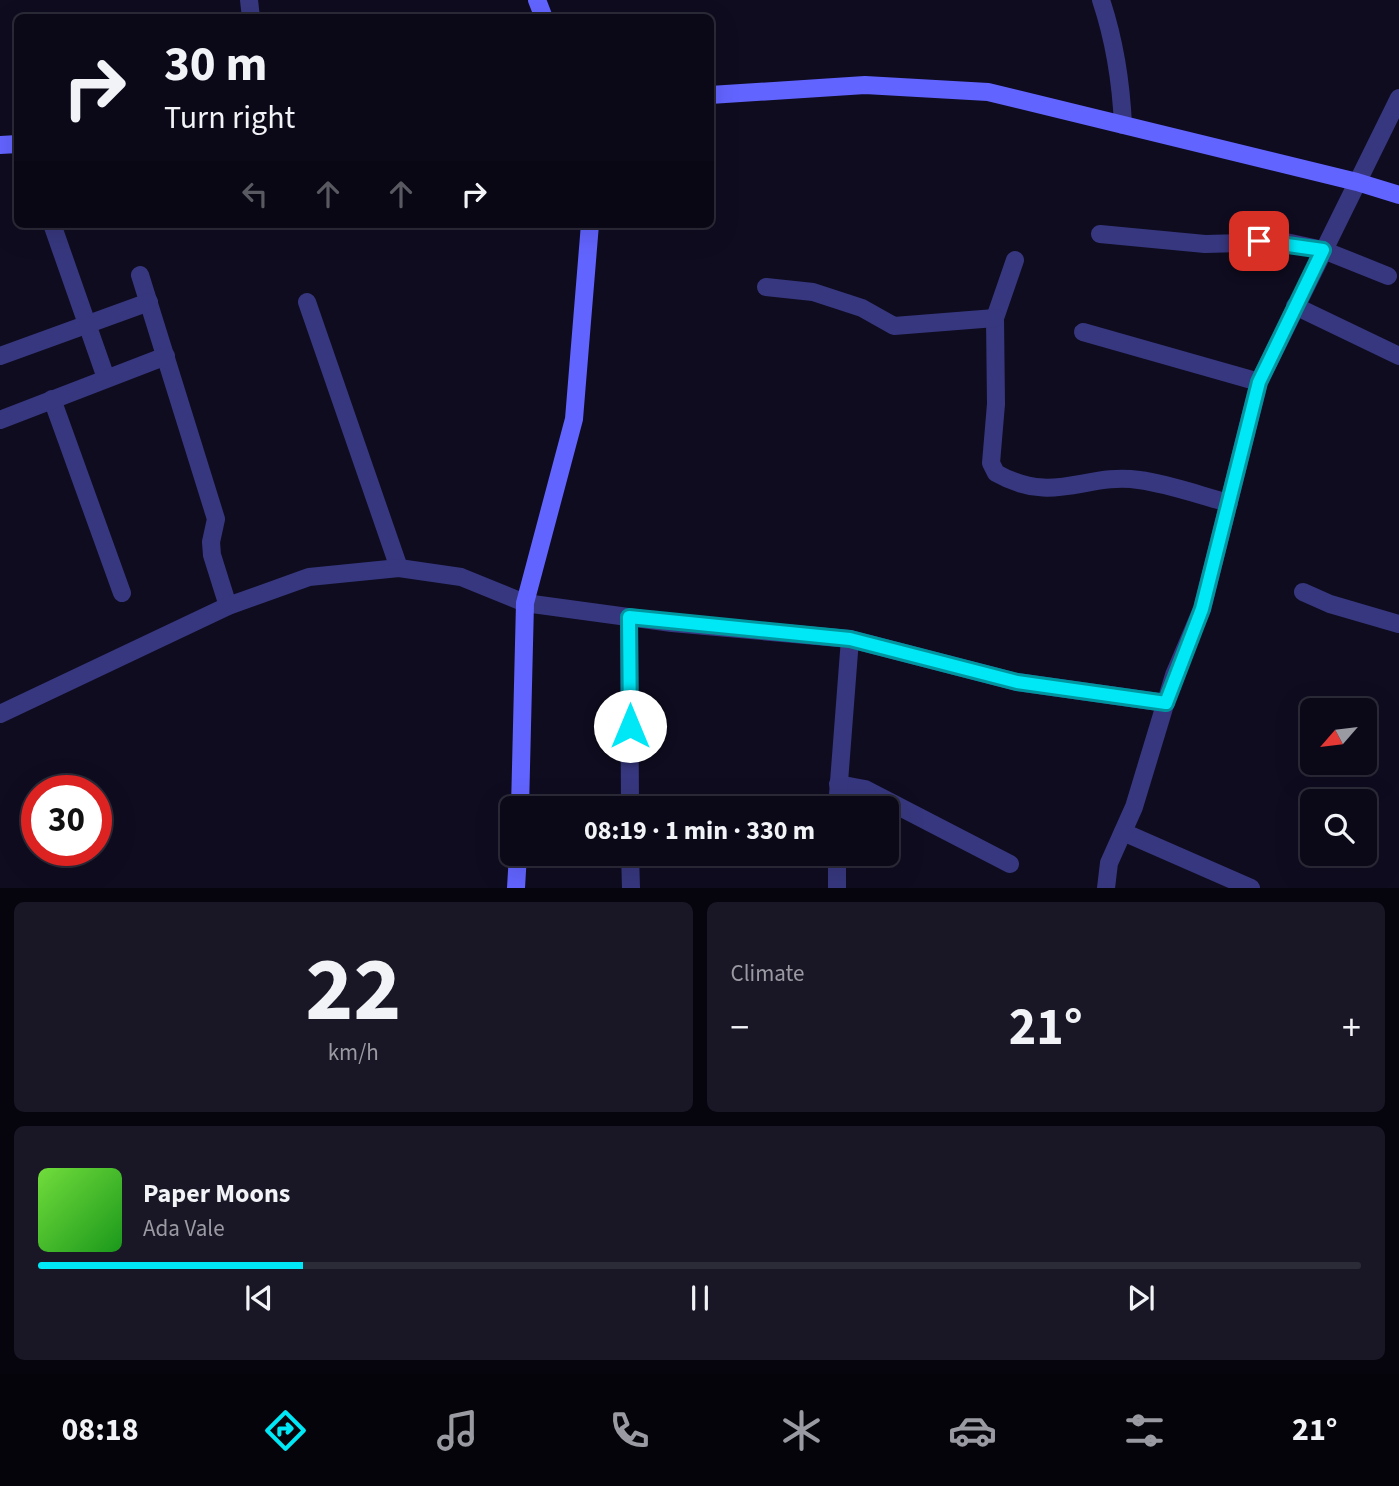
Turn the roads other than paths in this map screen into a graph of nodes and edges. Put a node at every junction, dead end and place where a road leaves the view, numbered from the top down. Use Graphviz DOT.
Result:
graph roads {
  1 [pos="1101,0"];
  2 [pos="714,95"];
  3 [pos="1399,97"];
  4 [pos="1123,125"];
  5 [pos="1357,181"];
  6 [pos="1399,195"];
  7 [pos="53,228"];
  8 [pos="590,228"];
  9 [pos="1100,234"];
  10 [pos="1323,250"];
  11 [pos="1015,260"];
  12 [pos="141,275"];
  13 [pos="1388,276"];
  14 [pos="766,287"];
  15 [pos="149,302"];
  16 [pos="307,302"];
  17 [pos="1295,306"];
  18 [pos="995,318"];
  19 [pos="87,324"];
  20 [pos="1083,332"];
  21 [pos="0,356"];
  22 [pos="166,356"];
  23 [pos="1399,356"];
  24 [pos="106,378"];
  25 [pos="1259,382"];
  26 [pos="52,399"];
  27 [pos="0,420"];
  28 [pos="1229,503"];
  29 [pos="399,568"];
  30 [pos="1303,592"];
  31 [pos="122,593"];
  32 [pos="525,603"];
  33 [pos="228,606"];
  34 [pos="629,617"];
  35 [pos="1399,624"];
  36 [pos="850,639"];
  37 [pos="1166,703"];
  38 [pos="0,714"];
  39 [pos="838,784"];
  40 [pos="520,796"];
  41 [pos="630,796"];
  42 [pos="838,796"];
  43 [pos="1123,832"];
  44 [pos="1010,864"];
  45 [pos="517,866"];
  46 [pos="631,866"];
  47 [pos="837,866"];
  48 [pos="516,887"];
  49 [pos="631,887"];
  50 [pos="837,887"];
  51 [pos="1106,887"];
  52 [pos="1251,887"];
  1 -- 4 [label="street"];
  2 -- 4 [label="street"];
  3 -- 5 [label="street"];
  4 -- 5 [label="street"];
  5 -- 6 [label="street"];
  5 -- 10 [label="street"];
  7 -- 19 [label="street"];
  8 -- 32 [label="street"];
  9 -- 10 [label="street"];
  10 -- 13 [label="street"];
  10 -- 17 [label="street"];
  11 -- 18 [label="street"];
  12 -- 15 [label="street"];
  14 -- 18 [label="street"];
  15 -- 19 [label="street"];
  15 -- 22 [label="street"];
  16 -- 29 [label="street"];
  17 -- 23 [label="street"];
  17 -- 25 [label="street"];
  18 -- 28 [label="street"];
  19 -- 21 [label="street"];
  19 -- 24 [label="street"];
  20 -- 25 [label="street"];
  22 -- 24 [label="street"];
  22 -- 33 [label="street"];
  24 -- 26 [label="street"];
  25 -- 28 [label="street"];
  26 -- 27 [label="street"];
  26 -- 31 [label="street"];
  28 -- 37 [label="street"];
  29 -- 32 [label="street"];
  29 -- 33 [label="street"];
  30 -- 35 [label="street"];
  32 -- 34 [label="street"];
  32 -- 40 [label="street"];
  33 -- 38 [label="street"];
  34 -- 36 [label="street"];
  34 -- 41 [label="street"];
  36 -- 37 [label="street"];
  36 -- 39 [label="street"];
  37 -- 43 [label="street"];
  39 -- 42 [label="street"];
  39 -- 44 [label="street"];
  43 -- 51 [label="street"];
  43 -- 52 [label="street"];
  45 -- 48 [label="street"];
  46 -- 49 [label="street"];
  47 -- 50 [label="street"];
}
